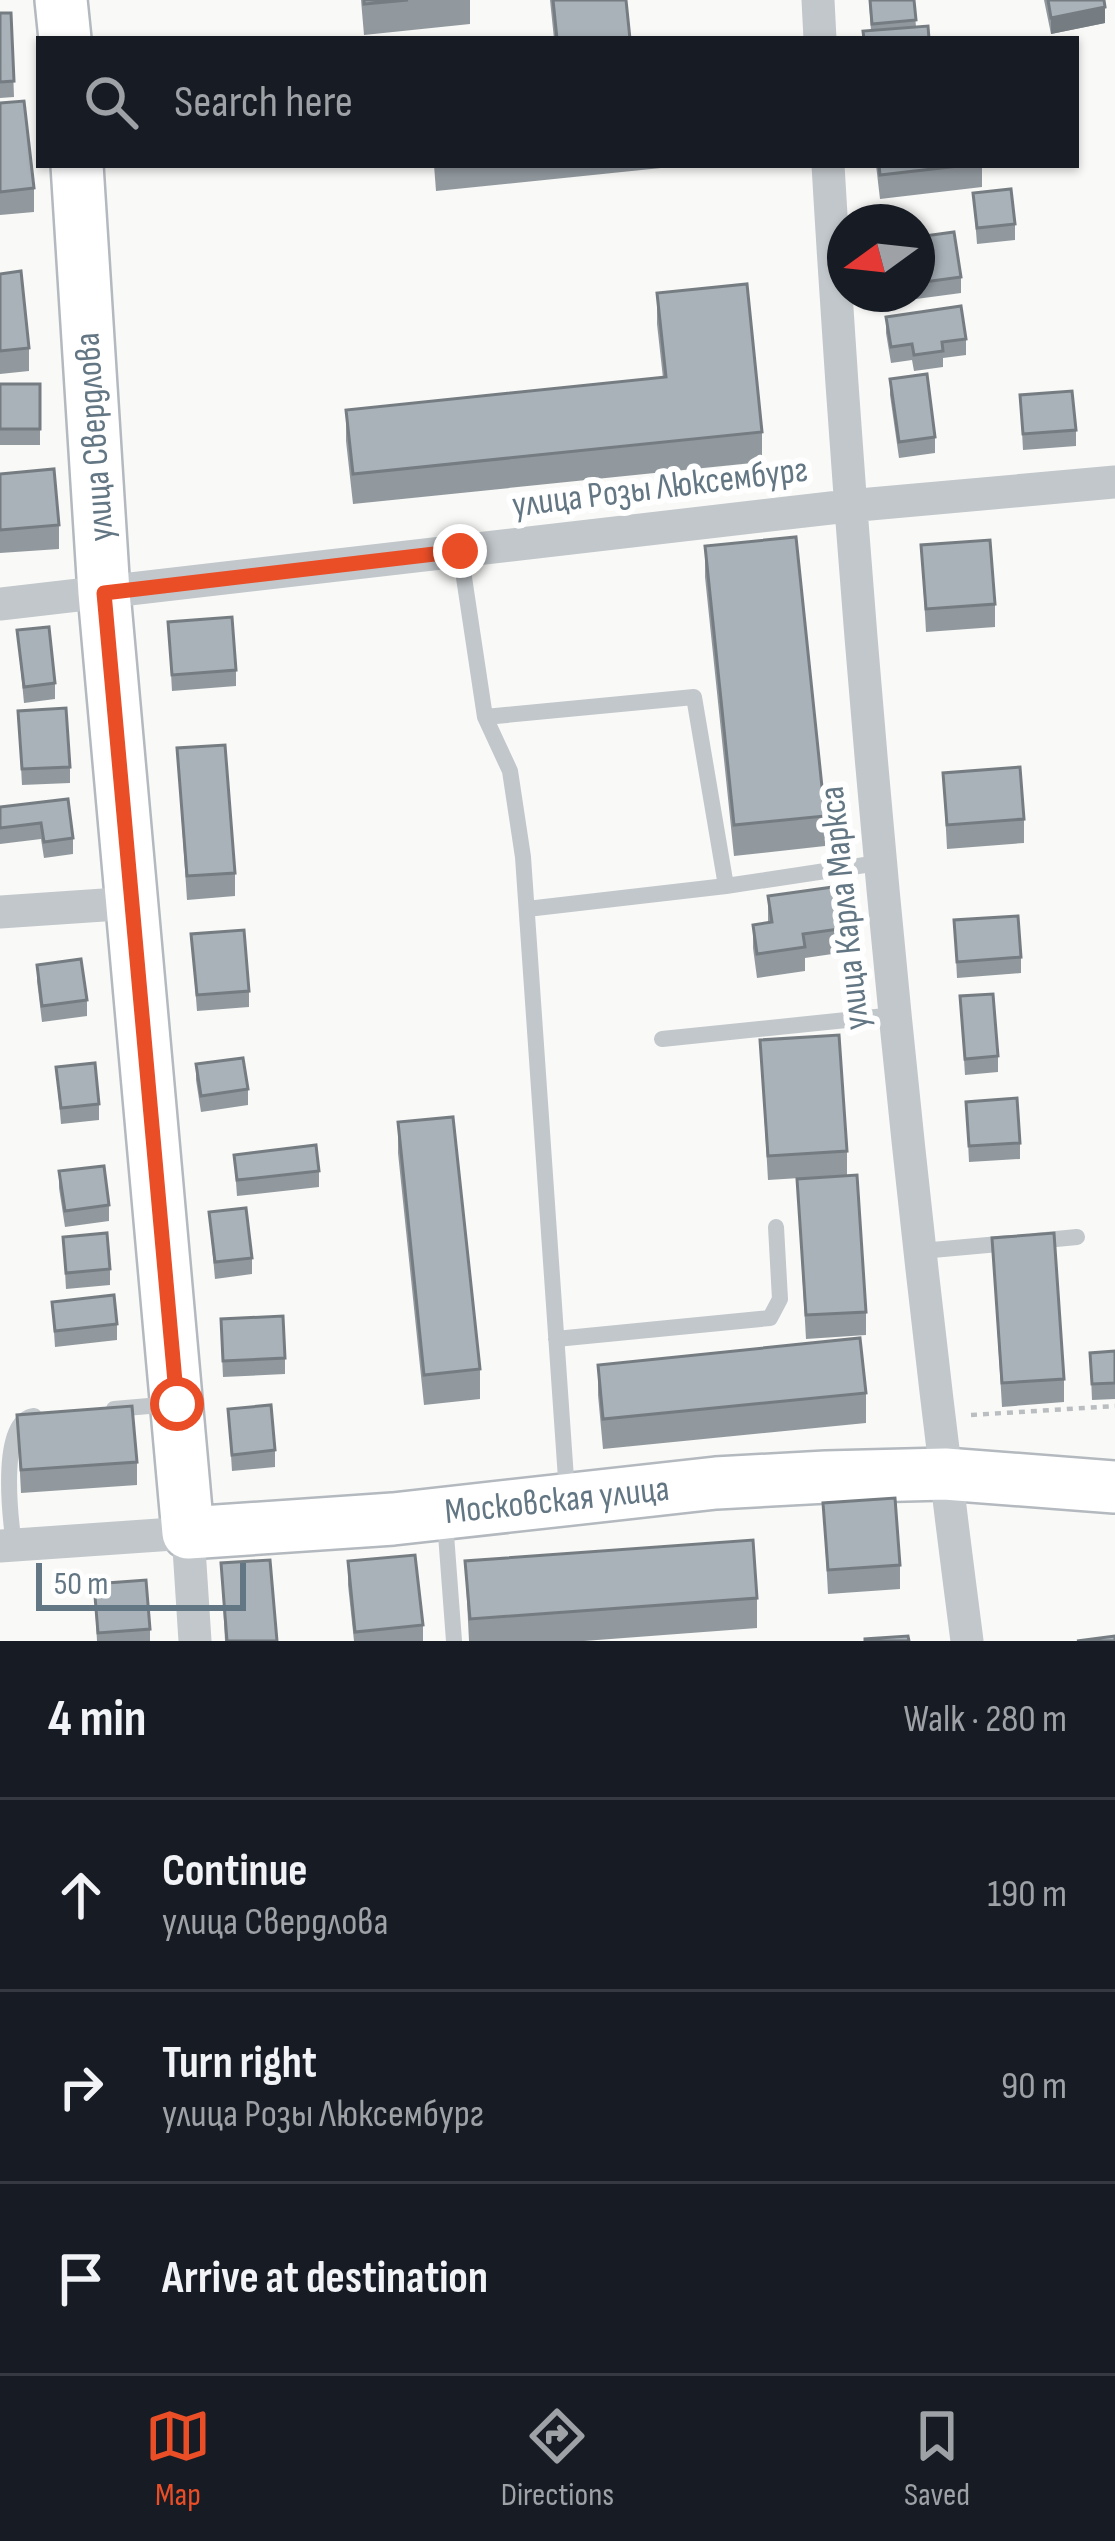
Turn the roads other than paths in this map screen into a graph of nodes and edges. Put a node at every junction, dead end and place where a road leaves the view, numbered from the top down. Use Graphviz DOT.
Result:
graph roads {
  1 [pos="61,0"];
  2 [pos="818,0"];
  3 [pos="65,36"];
  4 [pos="820,36"];
  5 [pos="77,168"];
  6 [pos="827,168"];
  7 [pos="1115,482"];
  8 [pos="848,506"];
  9 [pos="460,551"];
  10 [pos="104,593"];
  11 [pos="0,604"];
  12 [pos="485,717"];
  13 [pos="878,863"];
  14 [pos="726,886"];
  15 [pos="133,903"];
  16 [pos="527,909"];
  17 [pos="0,912"];
  18 [pos="895,1015"];
  19 [pos="662,1039"];
  20 [pos="776,1227"];
  21 [pos="1077,1238"];
  22 [pos="921,1251"];
  23 [pos="556,1339"];
  24 [pos="177,1404"];
  25 [pos="88,1412"];
  26 [pos="43,1415"];
  27 [pos="945,1474"];
  28 [pos="1115,1487"];
  29 [pos="567,1500"];
  30 [pos="445,1514"];
  31 [pos="188,1533"];
  32 [pos="7,1546"];
  33 [pos="196,1641"];
  34 [pos="454,1641"];
  35 [pos="967,1641"];
  1 -- 3 [label="main road"];
  2 -- 4 [label="street"];
  5 -- 10 [label="main road, улица Свердлова"];
  6 -- 8 [label="street, улица Карла Маркса"];
  7 -- 8 [label="street, улица Розы Люксембург"];
  8 -- 9 [label="street, улица Розы Люксембург"];
  8 -- 13 [label="street, улица Карла Маркса"];
  9 -- 10 [label="street, улица Розы Люксембург"];
  9 -- 12 [label="lane"];
  10 -- 11 [label="street, улица Розы Люксембург"];
  10 -- 15 [label="main road, улица Свердлова"];
  12 -- 14 [label="lane"];
  12 -- 16 [label="lane"];
  13 -- 14 [label="lane"];
  13 -- 18 [label="street, улица Карла Маркса"];
  14 -- 16 [label="lane"];
  15 -- 17 [label="street"];
  15 -- 24 [label="main road, улица Свердлова"];
  16 -- 23 [label="lane"];
  18 -- 19 [label="lane"];
  18 -- 22 [label="street, улица Карла Маркса"];
  20 -- 23 [label="lane"];
  21 -- 22 [label="lane"];
  22 -- 27 [label="street, улица Карла Маркса"];
  23 -- 29 [label="lane"];
  24 -- 25 [label="lane"];
  24 -- 31 [label="main road, улица Свердлова"];
  26 -- 32 [label="lane"];
  27 -- 28 [label="main road, Московская улица"];
  27 -- 29 [label="main road, Московская улица"];
  27 -- 35 [label="street, улица Карла Маркса"];
  29 -- 30 [label="main road, Московская улица"];
  30 -- 31 [label="main road, Московская улица"];
  30 -- 34 [label="lane"];
  31 -- 32 [label="street, Московская улица"];
  31 -- 33 [label="street, улица Свердлова"];
}
